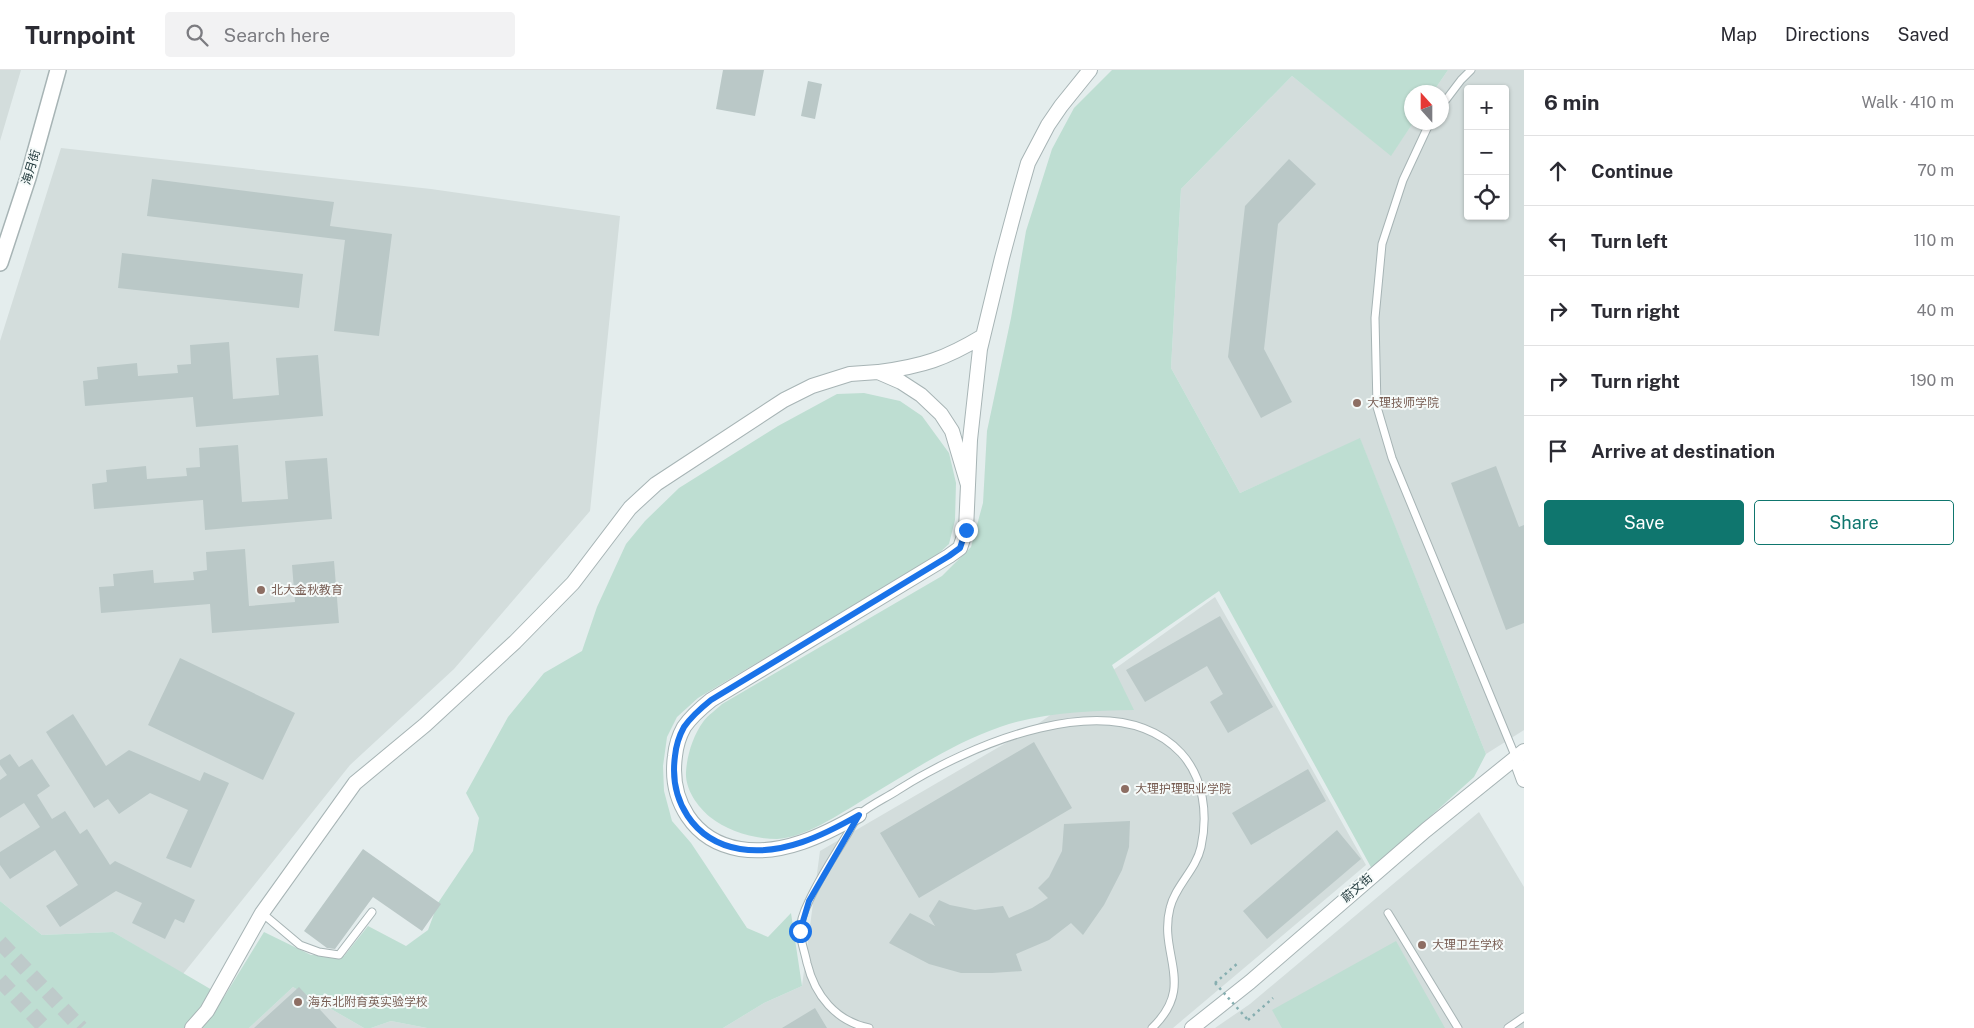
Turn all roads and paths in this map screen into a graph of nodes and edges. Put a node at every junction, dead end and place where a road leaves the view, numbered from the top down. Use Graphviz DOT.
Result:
graph roads {
  1 [pos="58,70"];
  2 [pos="1090,70"];
  3 [pos="1471,70"];
  4 [pos="1449,95"];
  5 [pos="1426,130"];
  6 [pos="0,263"];
  7 [pos="984,336"];
  8 [pos="878,372"];
  9 [pos="968,485"];
  10 [pos="1520,754"];
  11 [pos="1524,780"];
  12 [pos="859,815"];
  13 [pos="372,912"];
  14 [pos="262,913"];
  15 [pos="1388,913"];
  16 [pos="1238,962"];
  17 [pos="1272,998"];
  18 [pos="1524,1018"];
  19 [pos="192,1028"];
  20 [pos="869,1028"];
  21 [pos="1152,1028"];
  22 [pos="1192,1028"];
  23 [pos="1458,1028"];
  24 [pos="1508,1028"];
  1 -- 6 [label="street, 海月街"];
  2 -- 7 [label="street"];
  3 -- 4 [label="lane"];
  5 -- 10 [label="lane"];
  7 -- 8 [label="street"];
  7 -- 9 [label="street"];
  8 -- 9 [label="street"];
  8 -- 14 [label="street"];
  9 -- 12 [label="street"];
  10 -- 11 [label="street"];
  10 -- 22 [label="street, 蔚文街"];
  12 -- 20 [label="lane"];
  12 -- 21 [label="lane"];
  13 -- 14 [label="lane"];
  14 -- 19 [label="street"];
  15 -- 23 [label="lane"];
  16 -- 17 [label="path, bridge"];
  18 -- 24 [label="lane"];
}
